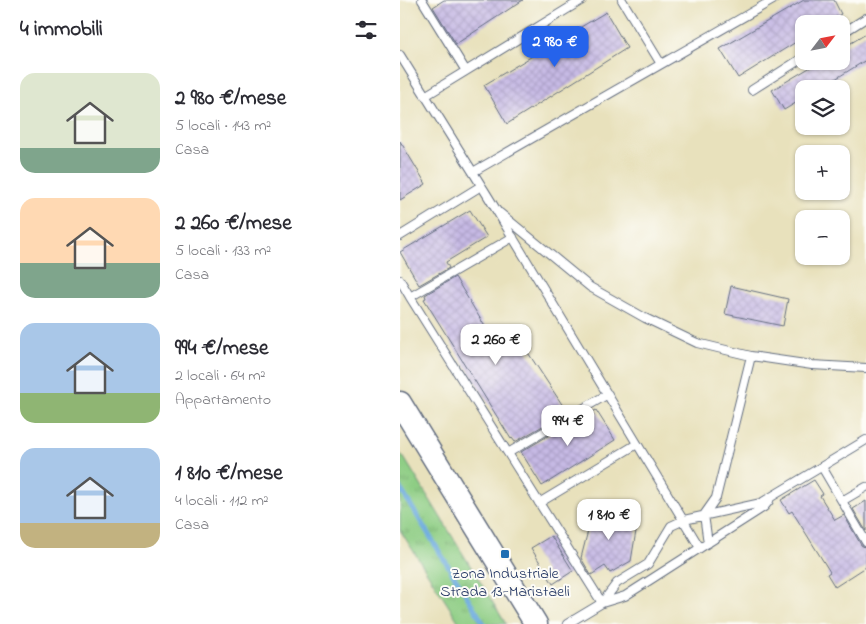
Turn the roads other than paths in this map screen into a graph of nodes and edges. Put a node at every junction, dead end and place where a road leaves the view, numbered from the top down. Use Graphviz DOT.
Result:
graph roads {
  1 [pos="422,0"];
  2 [pos="582,0"];
  3 [pos="622,0"];
  4 [pos="773,0"];
  5 [pos="866,18"];
  6 [pos="850,28"];
  7 [pos="400,55"];
  8 [pos="795,63"];
  9 [pos="661,64"];
  10 [pos="466,71"];
  11 [pos="752,90"];
  12 [pos="426,96"];
  13 [pos="473,172"];
  14 [pos="481,186"];
  15 [pos="495,208"];
  16 [pos="400,236"];
  17 [pos="513,237"];
  18 [pos="400,280"];
  19 [pos="410,297"];
  20 [pos="751,356"];
  21 [pos="866,368"];
  22 [pos="608,394"];
  23 [pos="400,403"];
  24 [pos="866,440"];
  25 [pos="637,444"];
  26 [pos="508,453"];
  27 [pos="822,467"];
  28 [pos="866,487"];
  29 [pos="774,496"];
  30 [pos="842,501"];
  31 [pos="539,503"];
  32 [pos="704,515"];
  33 [pos="684,520"];
  34 [pos="866,542"];
  35 [pos="708,543"];
  36 [pos="700,548"];
  37 [pos="602,603"];
  38 [pos="536,624"];
  39 [pos="567,624"];
  1 -- 10 [label="lane"];
  2 -- 10 [label="lane"];
  3 -- 9 [label="lane"];
  4 -- 9 [label="lane"];
  5 -- 6 [label="lane"];
  7 -- 12 [label="lane"];
  8 -- 11 [label="lane"];
  9 -- 13 [label="lane"];
  10 -- 12 [label="lane"];
  12 -- 13 [label="lane"];
  13 -- 14 [label="lane"];
  14 -- 15 [label="lane"];
  14 -- 16 [label="lane"];
  15 -- 17 [label="lane"];
  15 -- 20 [label="lane"];
  17 -- 19 [label="lane"];
  17 -- 22 [label="lane"];
  18 -- 19 [label="lane"];
  19 -- 26 [label="lane"];
  20 -- 21 [label="lane"];
  20 -- 32 [label="lane"];
  22 -- 25 [label="lane"];
  22 -- 26 [label="lane"];
  23 -- 38 [label="street"];
  24 -- 27 [label="lane"];
  25 -- 31 [label="lane"];
  25 -- 33 [label="lane"];
  26 -- 31 [label="lane"];
  27 -- 29 [label="lane"];
  27 -- 30 [label="lane"];
  28 -- 30 [label="lane"];
  29 -- 32 [label="lane"];
  29 -- 35 [label="lane"];
  30 -- 34 [label="lane"];
  31 -- 37 [label="lane"];
  32 -- 33 [label="lane"];
  32 -- 35 [label="lane"];
  33 -- 36 [label="lane"];
  33 -- 37 [label="lane"];
  35 -- 36 [label="lane"];
  36 -- 37 [label="lane"];
  37 -- 39 [label="lane"];
}
